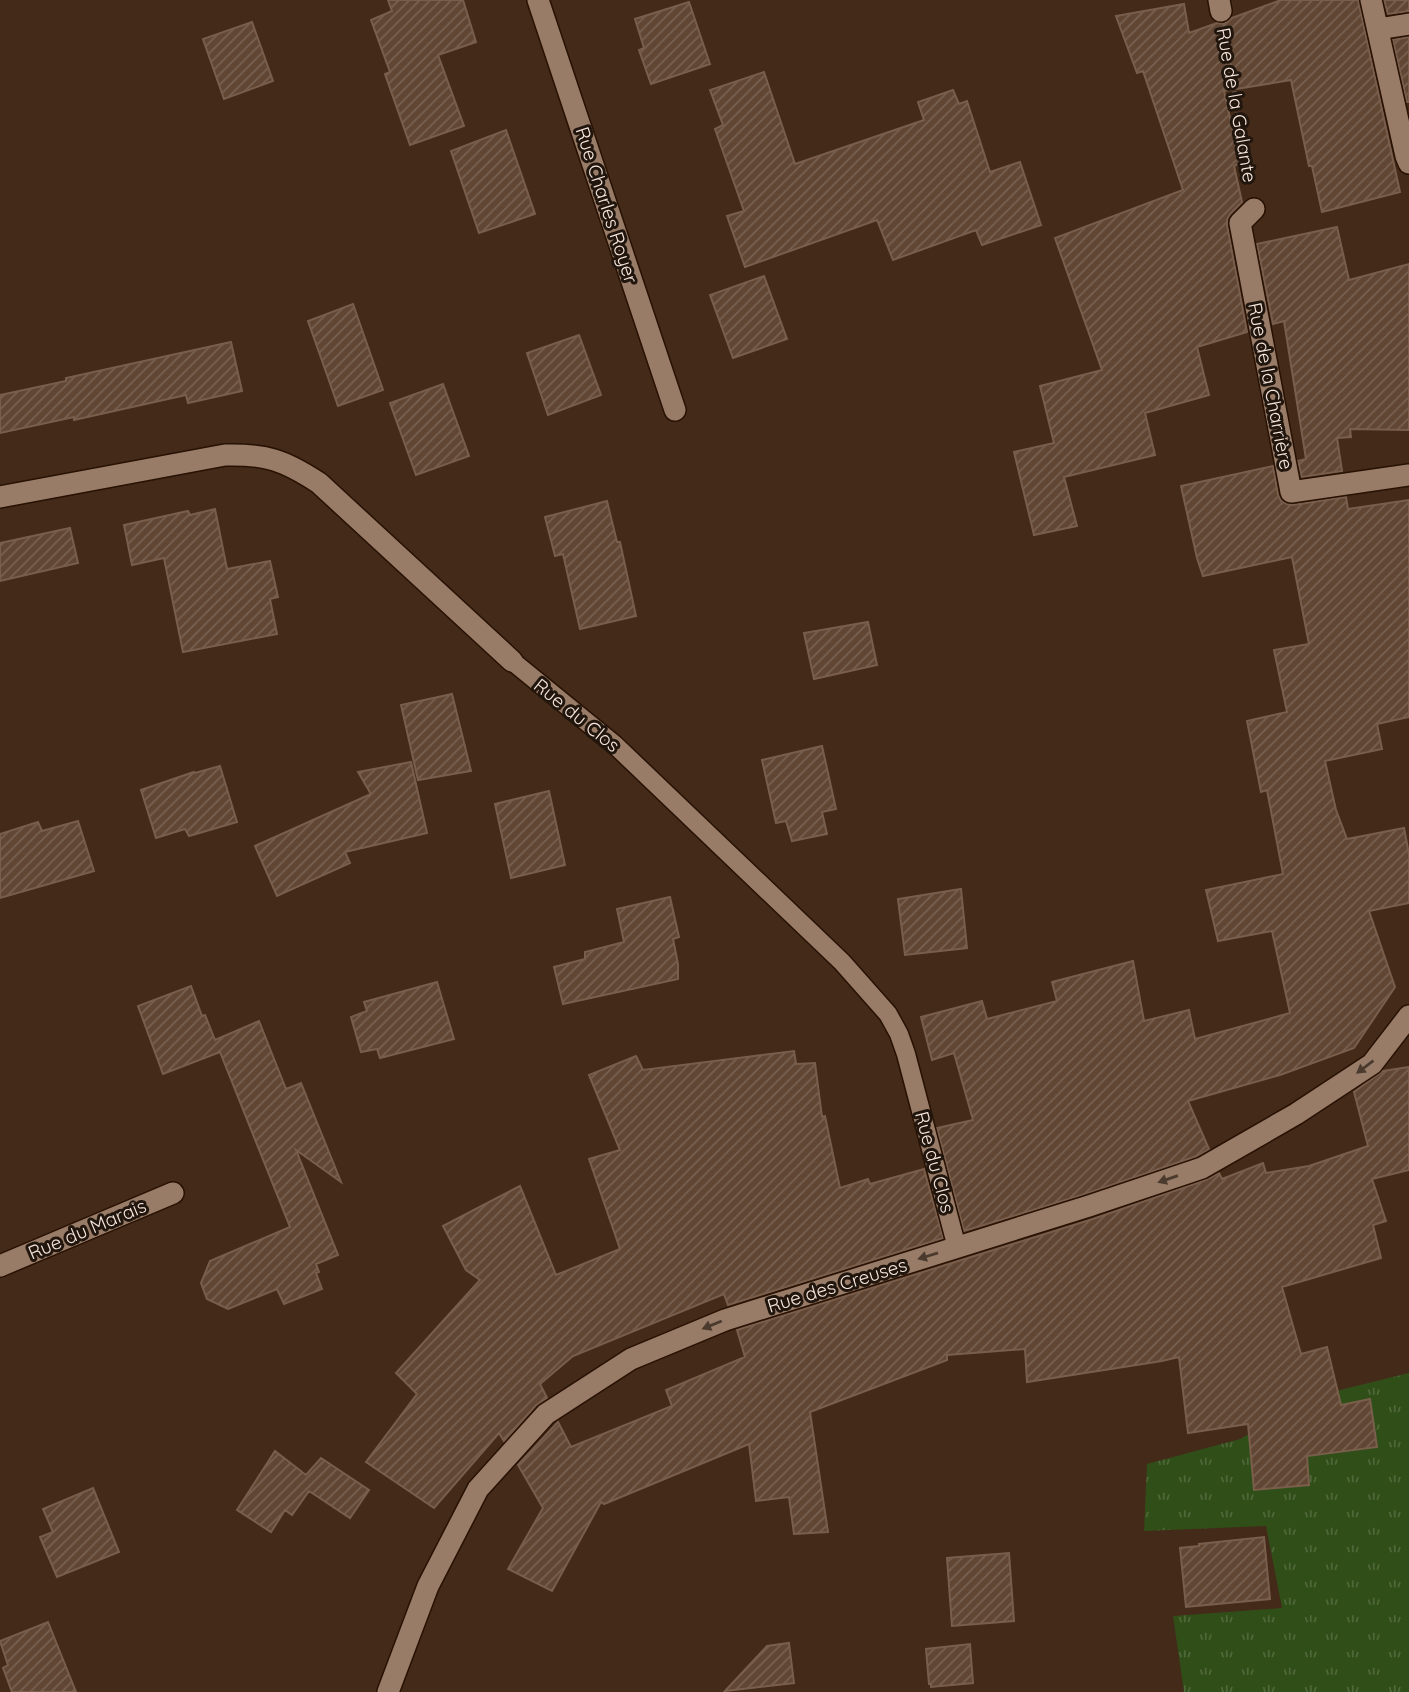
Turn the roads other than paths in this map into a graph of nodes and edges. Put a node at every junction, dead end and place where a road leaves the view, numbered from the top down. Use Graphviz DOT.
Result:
graph roads {
  1 [pos="538,0"];
  2 [pos="1371,0"];
  3 [pos="1409,24"];
  4 [pos="1378,29"];
  5 [pos="1409,163"];
  6 [pos="1254,209"];
  7 [pos="675,410"];
  8 [pos="1409,475"];
  9 [pos="0,497"];
  10 [pos="512,661"];
  11 [pos="1409,1016"];
  12 [pos="173,1193"];
  13 [pos="957,1248"];
  14 [pos="0,1266"];
  15 [pos="388,1692"];
  1 -- 7 [label="street, Rue Charles Royer"];
  2 -- 4 [label="street"];
  3 -- 4 [label="street"];
  4 -- 5 [label="street"];
  6 -- 8 [label="street, Rue de la Charrière"];
  9 -- 10 [label="street, Rue du Clos"];
  10 -- 13 [label="lane, Rue du Clos"];
  11 -- 13 [label="street, Rue des Creuses, one-way"];
  12 -- 14 [label="street, Rue du Marais"];
  13 -- 15 [label="street, Rue des Creuses, one-way"];
}
